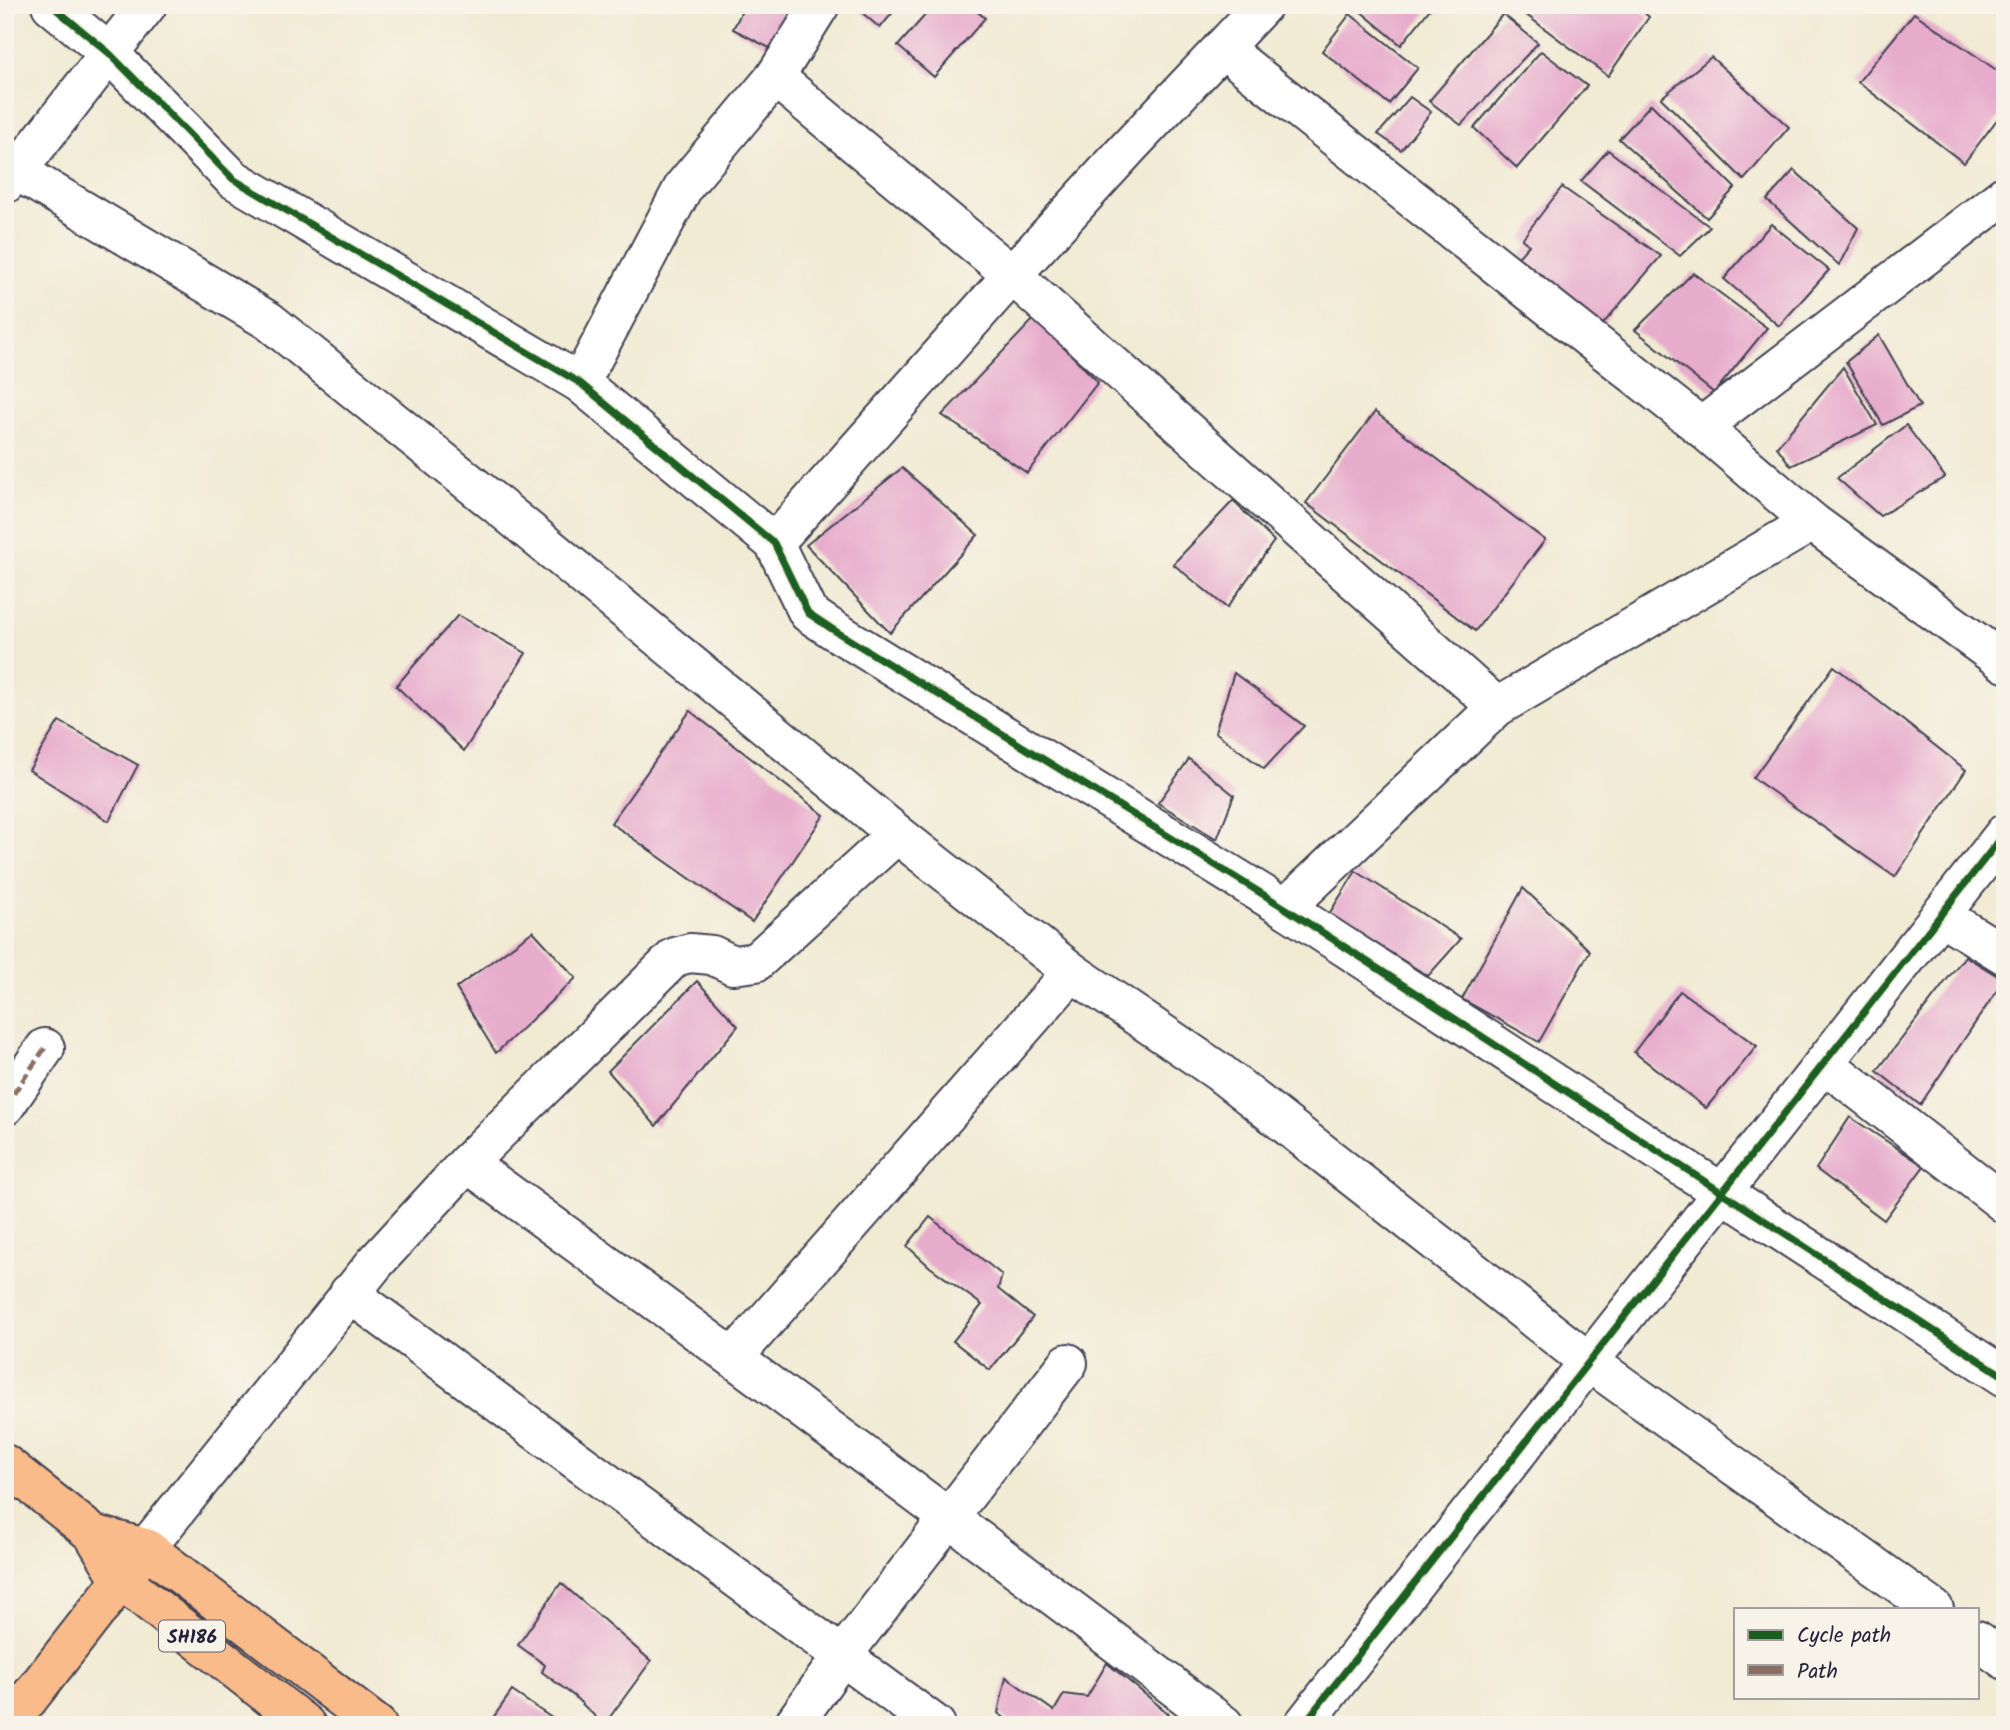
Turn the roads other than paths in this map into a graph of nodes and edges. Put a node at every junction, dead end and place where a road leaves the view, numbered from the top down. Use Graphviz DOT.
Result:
graph roads {
  1 [pos="51,5"];
  2 [pos="148,5"];
  3 [pos="820,5"];
  4 [pos="1263,5"];
  5 [pos="1223,48"];
  6 [pos="109,52"];
  7 [pos="775,77"];
  8 [pos="11,178"];
  9 [pos="2005,195"];
  10 [pos="1012,275"];
  11 [pos="580,383"];
  12 [pos="1701,427"];
  13 [pos="1812,522"];
  14 [pos="774,543"];
  15 [pos="2005,663"];
  16 [pos="1497,707"];
  17 [pos="2005,833"];
  18 [pos="897,834"];
  19 [pos="1285,908"];
  20 [pos="1940,915"];
  21 [pos="2005,955"];
  22 [pos="1072,972"];
  23 [pos="45,1048"];
  24 [pos="1824,1063"];
  25 [pos="5,1105"];
  26 [pos="467,1163"];
  27 [pos="1723,1192"];
  28 [pos="2005,1204"];
  29 [pos="349,1293"];
  30 [pos="734,1357"];
  31 [pos="1589,1362"];
  32 [pos="1068,1363"];
  33 [pos="2005,1377"];
  34 [pos="5,1464"];
  35 [pos="950,1517"];
  36 [pos="93,1534"];
  37 [pos="146,1548"];
  38 [pos="121,1580"];
  39 [pos="1933,1608"];
  40 [pos="1979,1641"];
  41 [pos="842,1656"];
  42 [pos="2005,1660"];
  43 [pos="8,1725"];
  44 [pos="306,1725"];
  45 [pos="377,1725"];
  46 [pos="793,1725"];
  47 [pos="936,1725"];
  48 [pos="1224,1725"];
  49 [pos="1303,1725"];
  1 -- 6 [label="street"];
  2 -- 6 [label="street"];
  3 -- 7 [label="street"];
  4 -- 5 [label="street"];
  5 -- 10 [label="street"];
  5 -- 12 [label="street"];
  6 -- 8 [label="street"];
  6 -- 11 [label="street"];
  7 -- 10 [label="street"];
  7 -- 11 [label="street"];
  8 -- 18 [label="street"];
  9 -- 12 [label="street"];
  10 -- 14 [label="street"];
  10 -- 16 [label="street"];
  11 -- 14 [label="street"];
  12 -- 13 [label="street"];
  13 -- 15 [label="street"];
  13 -- 16 [label="street"];
  14 -- 19 [label="street"];
  16 -- 19 [label="street"];
  17 -- 20 [label="street"];
  18 -- 22 [label="street"];
  18 -- 26 [label="street"];
  19 -- 27 [label="street"];
  20 -- 21 [label="street"];
  20 -- 24 [label="street"];
  22 -- 30 [label="street"];
  22 -- 31 [label="street"];
  23 -- 25 [label="street"];
  24 -- 27 [label="street"];
  24 -- 28 [label="street"];
  26 -- 29 [label="street"];
  26 -- 30 [label="street"];
  27 -- 31 [label="street"];
  27 -- 33 [label="street"];
  29 -- 37 [label="street"];
  29 -- 41 [label="street"];
  30 -- 35 [label="street"];
  31 -- 39 [label="street"];
  31 -- 49 [label="street"];
  32 -- 35 [label="street"];
  34 -- 36 [label="main road"];
  35 -- 41 [label="street"];
  35 -- 48 [label="street"];
  36 -- 37 [label="main road"];
  36 -- 38 [label="main road, SH186"];
  37 -- 38 [label="main road"];
  37 -- 45 [label="main road"];
  38 -- 43 [label="main road"];
  38 -- 44 [label="main road, SH186"];
  40 -- 42 [label="street"];
  41 -- 46 [label="street"];
  41 -- 47 [label="street"];
}
